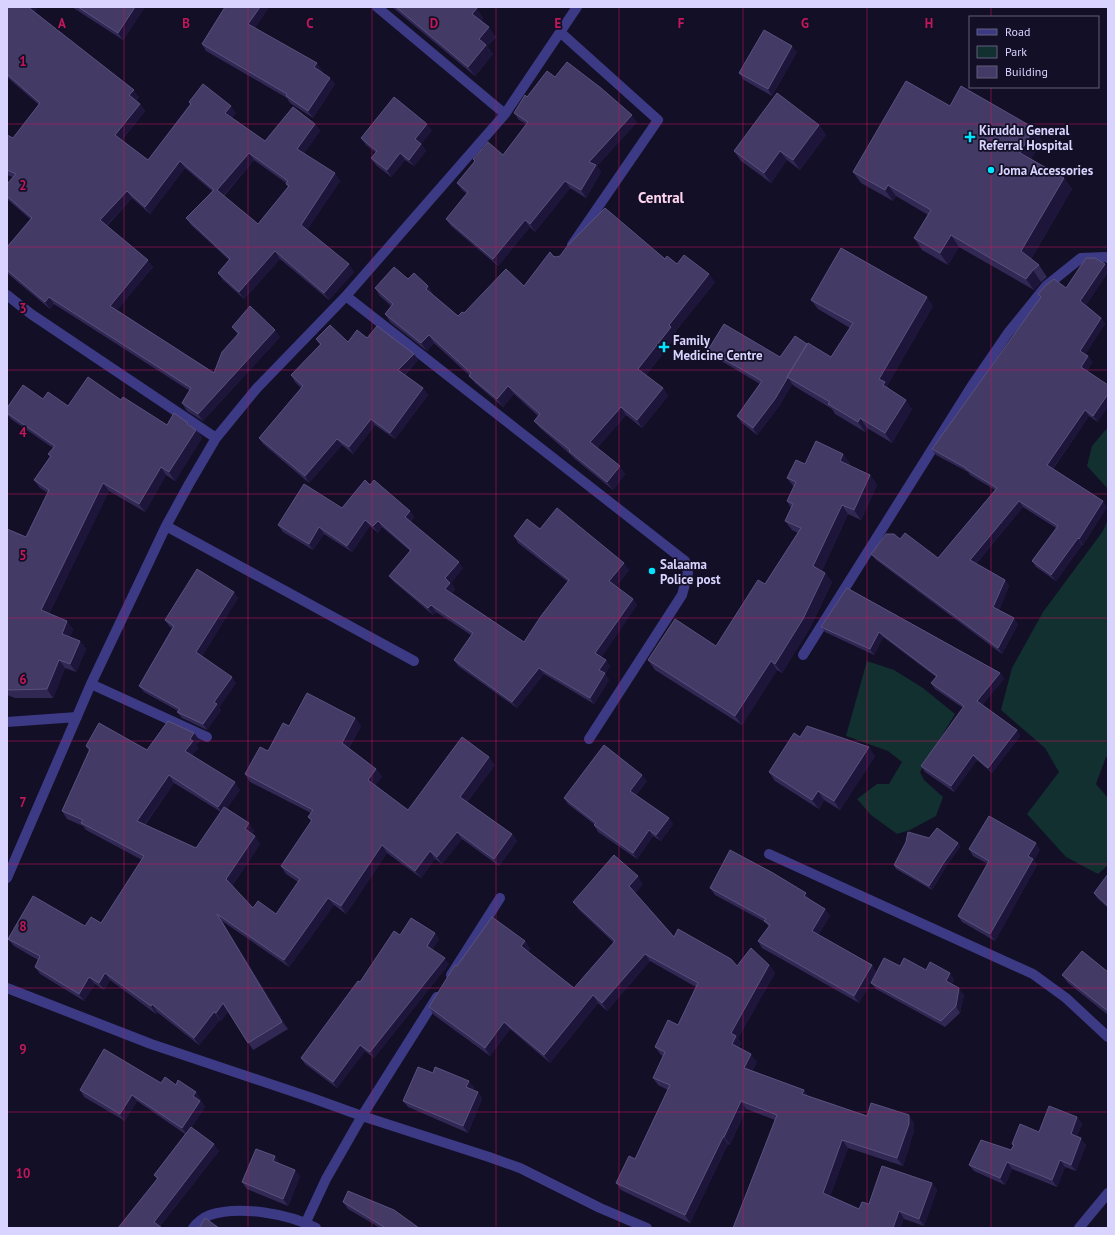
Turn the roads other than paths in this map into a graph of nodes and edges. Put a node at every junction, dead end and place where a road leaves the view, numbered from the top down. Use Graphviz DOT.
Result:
graph roads {
  1 [pos="377,7"];
  2 [pos="577,7"];
  3 [pos="560,32"];
  4 [pos="505,114"];
  5 [pos="567,251"];
  6 [pos="1108,258"];
  7 [pos="7,295"];
  8 [pos="346,296"];
  9 [pos="216,438"];
  10 [pos="166,526"];
  11 [pos="803,655"];
  12 [pos="414,661"];
  13 [pos="91,684"];
  14 [pos="76,717"];
  15 [pos="7,722"];
  16 [pos="207,737"];
  17 [pos="588,739"];
  18 [pos="769,854"];
  19 [pos="7,878"];
  20 [pos="500,898"];
  21 [pos="7,988"];
  22 [pos="1108,1037"];
  23 [pos="362,1116"];
  24 [pos="1108,1193"];
  25 [pos="306,1222"];
  26 [pos="193,1228"];
  27 [pos="316,1228"];
  28 [pos="647,1228"];
  29 [pos="1079,1228"];
  1 -- 4 [label="street"];
  2 -- 3 [label="street"];
  3 -- 4 [label="street"];
  3 -- 5 [label="street"];
  4 -- 8 [label="street"];
  6 -- 11 [label="street"];
  7 -- 9 [label="street"];
  8 -- 9 [label="street"];
  8 -- 17 [label="street"];
  9 -- 10 [label="street"];
  10 -- 12 [label="street"];
  10 -- 13 [label="street"];
  13 -- 14 [label="street"];
  13 -- 16 [label="street"];
  14 -- 15 [label="street"];
  14 -- 19 [label="street"];
  18 -- 22 [label="street"];
  20 -- 23 [label="street"];
  21 -- 23 [label="street"];
  23 -- 25 [label="street"];
  23 -- 28 [label="street"];
  24 -- 29 [label="street"];
  25 -- 26 [label="street"];
  25 -- 27 [label="street"];
}
